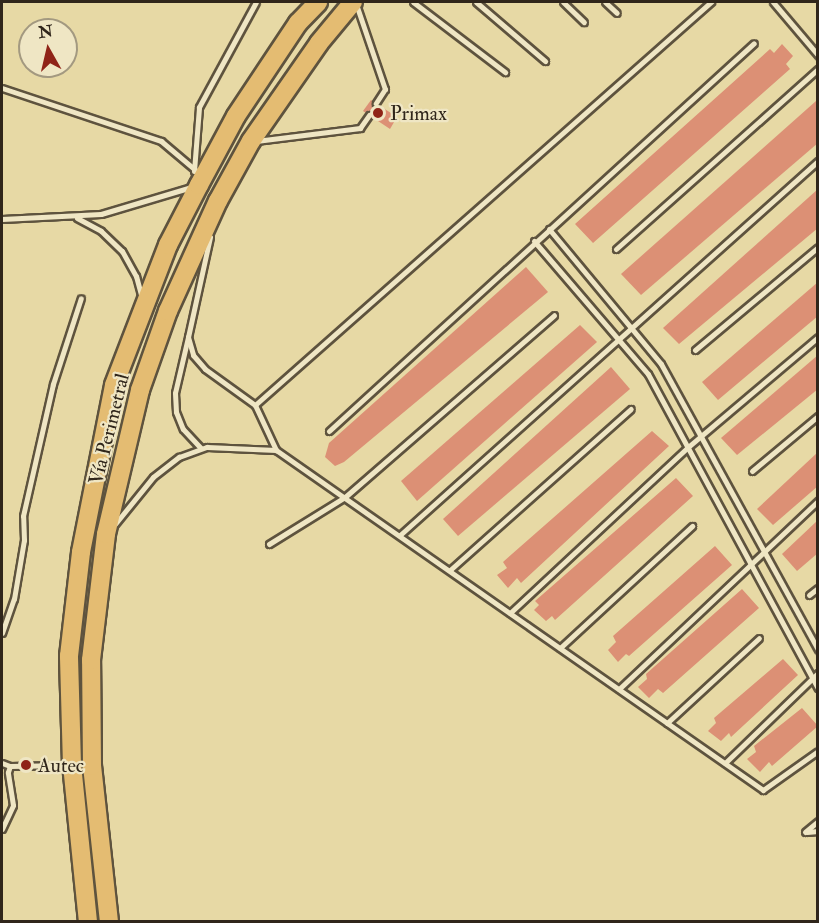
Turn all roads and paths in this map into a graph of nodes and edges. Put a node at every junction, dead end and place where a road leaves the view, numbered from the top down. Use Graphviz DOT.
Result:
graph roads {
  1 [pos="256,2"];
  2 [pos="318,2"];
  3 [pos="354,2"];
  4 [pos="413,2"];
  5 [pos="476,2"];
  6 [pos="563,2"];
  7 [pos="604,2"];
  8 [pos="711,2"];
  9 [pos="773,2"];
  10 [pos="616,13"];
  11 [pos="584,22"];
  12 [pos="754,43"];
  13 [pos="818,55"];
  14 [pos="545,61"];
  15 [pos="818,69"];
  16 [pos="505,72"];
  17 [pos="2,88"];
  18 [pos="376,103"];
  19 [pos="369,115"];
  20 [pos="251,141"];
  21 [pos="818,161"];
  22 [pos="199,177"];
  23 [pos="218,201"];
  24 [pos="76,217"];
  25 [pos="2,219"];
  26 [pos="549,229"];
  27 [pos="534,241"];
  28 [pos="818,247"];
  29 [pos="616,249"];
  30 [pos="81,298"];
  31 [pos="143,304"];
  32 [pos="554,315"];
  33 [pos="631,328"];
  34 [pos="188,337"];
  35 [pos="818,337"];
  36 [pos="619,340"];
  37 [pos="695,350"];
  38 [pos="255,405"];
  39 [pos="631,409"];
  40 [pos="818,416"];
  41 [pos="329,430"];
  42 [pos="700,436"];
  43 [pos="688,447"];
  44 [pos="201,448"];
  45 [pos="276,450"];
  46 [pos="752,471"];
  47 [pos="345,497"];
  48 [pos="818,501"];
  49 [pos="692,526"];
  50 [pos="106,534"];
  51 [pos="400,535"];
  52 [pos="269,544"];
  53 [pos="763,551"];
  54 [pos="750,562"];
  55 [pos="450,570"];
  56 [pos="818,588"];
  57 [pos="809,595"];
  58 [pos="510,613"];
  59 [pos="2,633"];
  60 [pos="759,638"];
  61 [pos="560,648"];
  62 [pos="818,650"];
  63 [pos="818,673"];
  64 [pos="812,677"];
  65 [pos="818,687"];
  66 [pos="619,689"];
  67 [pos="667,723"];
  68 [pos="818,751"];
  69 [pos="2,763"];
  70 [pos="724,763"];
  71 [pos="72,765"];
  72 [pos="10,766"];
  73 [pos="818,821"];
  74 [pos="2,829"];
  75 [pos="818,831"];
  76 [pos="88,921"];
  77 [pos="109,921"];
  1 -- 22 [label="lane"];
  2 -- 22 [label="highway, Vía Perimetral"];
  3 -- 18 [label="lane"];
  3 -- 20 [label="highway, Vía Perimetral"];
  4 -- 16 [label="lane"];
  5 -- 14 [label="lane"];
  6 -- 11 [label="lane"];
  7 -- 10 [label="lane"];
  8 -- 38 [label="lane"];
  9 -- 13 [label="lane"];
  12 -- 26 [label="lane"];
  15 -- 29 [label="lane"];
  17 -- 22 [label="lane"];
  19 -- 20 [label="lane"];
  20 -- 23 [label="highway, Vía Perimetral"];
  21 -- 33 [label="lane"];
  22 -- 24 [label="lane"];
  22 -- 31 [label="highway, Vía Perimetral"];
  23 -- 34 [label="lane"];
  23 -- 50 [label="highway, Vía Perimetral"];
  24 -- 25 [label="lane"];
  24 -- 31 [label="lane"];
  26 -- 27 [label="lane"];
  26 -- 33 [label="lane"];
  27 -- 36 [label="lane"];
  27 -- 41 [label="lane"];
  28 -- 37 [label="lane"];
  30 -- 59 [label="lane"];
  31 -- 71 [label="highway, Vía Perimetral"];
  32 -- 47 [label="lane"];
  33 -- 36 [label="lane"];
  33 -- 42 [label="lane"];
  34 -- 38 [label="lane"];
  34 -- 44 [label="lane"];
  35 -- 42 [label="lane"];
  36 -- 43 [label="lane"];
  36 -- 51 [label="lane"];
  38 -- 45 [label="lane"];
  39 -- 55 [label="lane"];
  40 -- 46 [label="lane"];
  42 -- 43 [label="lane"];
  42 -- 53 [label="lane"];
  43 -- 54 [label="lane"];
  43 -- 58 [label="lane"];
  44 -- 45 [label="lane"];
  44 -- 50 [label="lane"];
  45 -- 47 [label="lane"];
  47 -- 51 [label="lane"];
  47 -- 52 [label="lane"];
  48 -- 53 [label="lane"];
  49 -- 61 [label="lane"];
  50 -- 77 [label="highway, Vía Perimetral"];
  51 -- 55 [label="lane"];
  53 -- 54 [label="lane"];
  53 -- 62 [label="lane"];
  54 -- 64 [label="lane"];
  54 -- 66 [label="lane"];
  55 -- 58 [label="lane"];
  56 -- 57 [label="lane"];
  58 -- 61 [label="lane"];
  60 -- 67 [label="lane"];
  61 -- 66 [label="lane"];
  63 -- 64 [label="lane"];
  64 -- 65 [label="lane"];
  64 -- 70 [label="lane"];
  66 -- 67 [label="lane"];
  67 -- 70 [label="lane"];
  68 -- 70 [label="lane"];
  69 -- 72 [label="lane"];
  71 -- 72 [label="lane"];
  71 -- 76 [label="highway, Vía Perimetral"];
  72 -- 74 [label="lane"];
  73 -- 75 [label="lane"];
}
